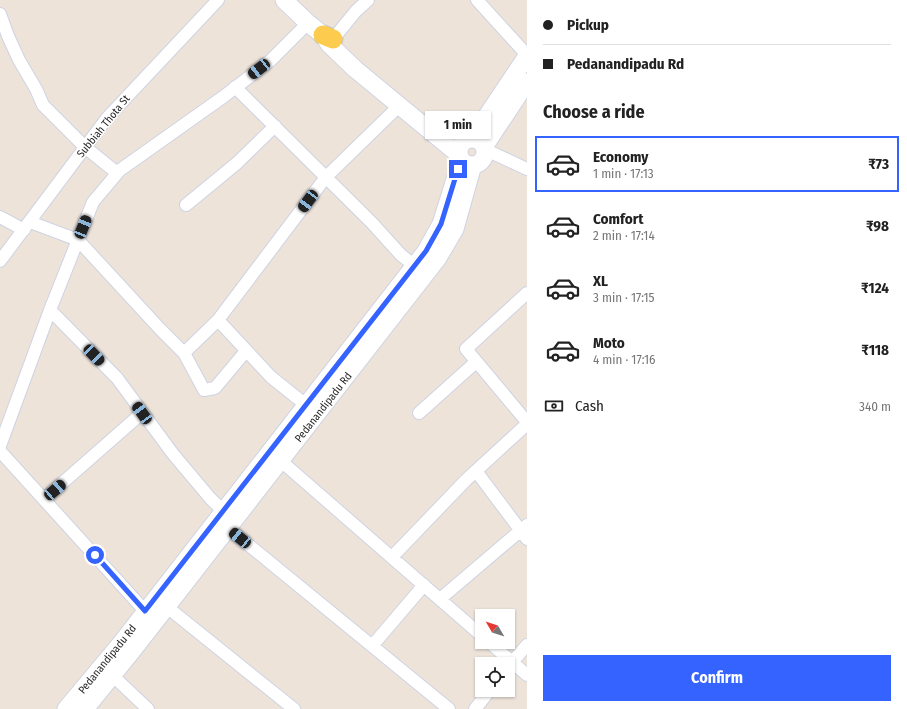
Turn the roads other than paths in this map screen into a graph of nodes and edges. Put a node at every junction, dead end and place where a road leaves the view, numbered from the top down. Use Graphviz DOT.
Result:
graph roads {
  1 [pos="218,0"];
  2 [pos="284,0"];
  3 [pos="368,0"];
  4 [pos="476,0"];
  5 [pos="0,14"];
  6 [pos="308,23"];
  7 [pos="328,39"];
  8 [pos="527,55"];
  9 [pos="527,82"];
  10 [pos="235,88"];
  11 [pos="399,106"];
  12 [pos="275,126"];
  13 [pos="85,147"];
  14 [pos="471,151"];
  15 [pos="527,169"];
  16 [pos="117,173"];
  17 [pos="326,177"];
  18 [pos="186,205"];
  19 [pos="0,217"];
  20 [pos="27,226"];
  21 [pos="78,240"];
  22 [pos="0,261"];
  23 [pos="415,266"];
  24 [pos="527,293"];
  25 [pos="50,310"];
  26 [pos="218,320"];
  27 [pos="246,351"];
  28 [pos="184,353"];
  29 [pos="476,362"];
  30 [pos="306,405"];
  31 [pos="142,413"];
  32 [pos="418,413"];
  33 [pos="527,423"];
  34 [pos="0,446"];
  35 [pos="0,452"];
  36 [pos="281,461"];
  37 [pos="476,471"];
  38 [pos="44,499"];
  39 [pos="223,511"];
  40 [pos="228,528"];
  41 [pos="525,532"];
  42 [pos="392,557"];
  43 [pos="424,585"];
  44 [pos="440,599"];
  45 [pos="166,607"];
  46 [pos="145,611"];
  47 [pos="475,630"];
  48 [pos="527,645"];
  49 [pos="372,646"];
  50 [pos="496,649"];
  51 [pos="503,657"];
  52 [pos="515,658"];
  53 [pos="515,667"];
  54 [pos="112,675"];
  55 [pos="527,675"];
  56 [pos="484,697"];
  57 [pos="90,707"];
  58 [pos="66,709"];
  59 [pos="148,709"];
  60 [pos="294,709"];
  61 [pos="449,709"];
  62 [pos="475,709"];
  1 -- 13 [label="street, Subbiah Thota St"];
  2 -- 6 [label="main road"];
  3 -- 7 [label="street"];
  4 -- 8 [label="street"];
  5 -- 13 [label="street"];
  6 -- 7 [label="main road"];
  6 -- 10 [label="street"];
  7 -- 11 [label="main road"];
  7 -- 14 [label="main road"];
  8 -- 14 [label="main road, Pedanandipadu Rd"];
  9 -- 14 [label="main road, Pedanandipadu Rd"];
  10 -- 12 [label="street"];
  10 -- 16 [label="street"];
  11 -- 14 [label="main road"];
  11 -- 17 [label="street"];
  12 -- 17 [label="street"];
  12 -- 18 [label="street"];
  13 -- 16 [label="street"];
  13 -- 20 [label="street, Subbiah Thota St"];
  14 -- 15 [label="street"];
  14 -- 23 [label="main road, Pedanandipadu Rd"];
  14 -- 36 [label="main road, Pedanandipadu Rd"];
  16 -- 21 [label="street"];
  17 -- 23 [label="street"];
  17 -- 26 [label="street"];
  19 -- 20 [label="street"];
  20 -- 21 [label="street"];
  20 -- 22 [label="street, Subbiah Thota St"];
  21 -- 25 [label="street"];
  21 -- 28 [label="street"];
  23 -- 30 [label="main road, Pedanandipadu Rd"];
  24 -- 29 [label="street"];
  25 -- 31 [label="street"];
  25 -- 34 [label="street"];
  26 -- 27 [label="street"];
  26 -- 28 [label="street"];
  27 -- 28 [label="street"];
  27 -- 30 [label="street"];
  29 -- 32 [label="street"];
  29 -- 33 [label="street"];
  30 -- 39 [label="main road, Pedanandipadu Rd"];
  31 -- 38 [label="street"];
  31 -- 39 [label="street"];
  33 -- 37 [label="street"];
  35 -- 38 [label="street"];
  36 -- 40 [label="main road, Pedanandipadu Rd"];
  36 -- 42 [label="street"];
  37 -- 41 [label="street"];
  37 -- 42 [label="street"];
  38 -- 46 [label="street"];
  39 -- 46 [label="main road, Pedanandipadu Rd"];
  40 -- 45 [label="main road, Pedanandipadu Rd"];
  40 -- 49 [label="street"];
  41 -- 44 [label="street"];
  42 -- 43 [label="street"];
  43 -- 44 [label="street"];
  43 -- 49 [label="street"];
  44 -- 47 [label="street"];
  45 -- 54 [label="main road, Pedanandipadu Rd"];
  45 -- 60 [label="street"];
  46 -- 58 [label="main road, Pedanandipadu Rd"];
  48 -- 52 [label="street"];
  49 -- 61 [label="street"];
  50 -- 51 [label="street"];
  53 -- 55 [label="street"];
  54 -- 57 [label="main road, Pedanandipadu Rd"];
  54 -- 59 [label="street"];
  56 -- 62 [label="street"];
}
